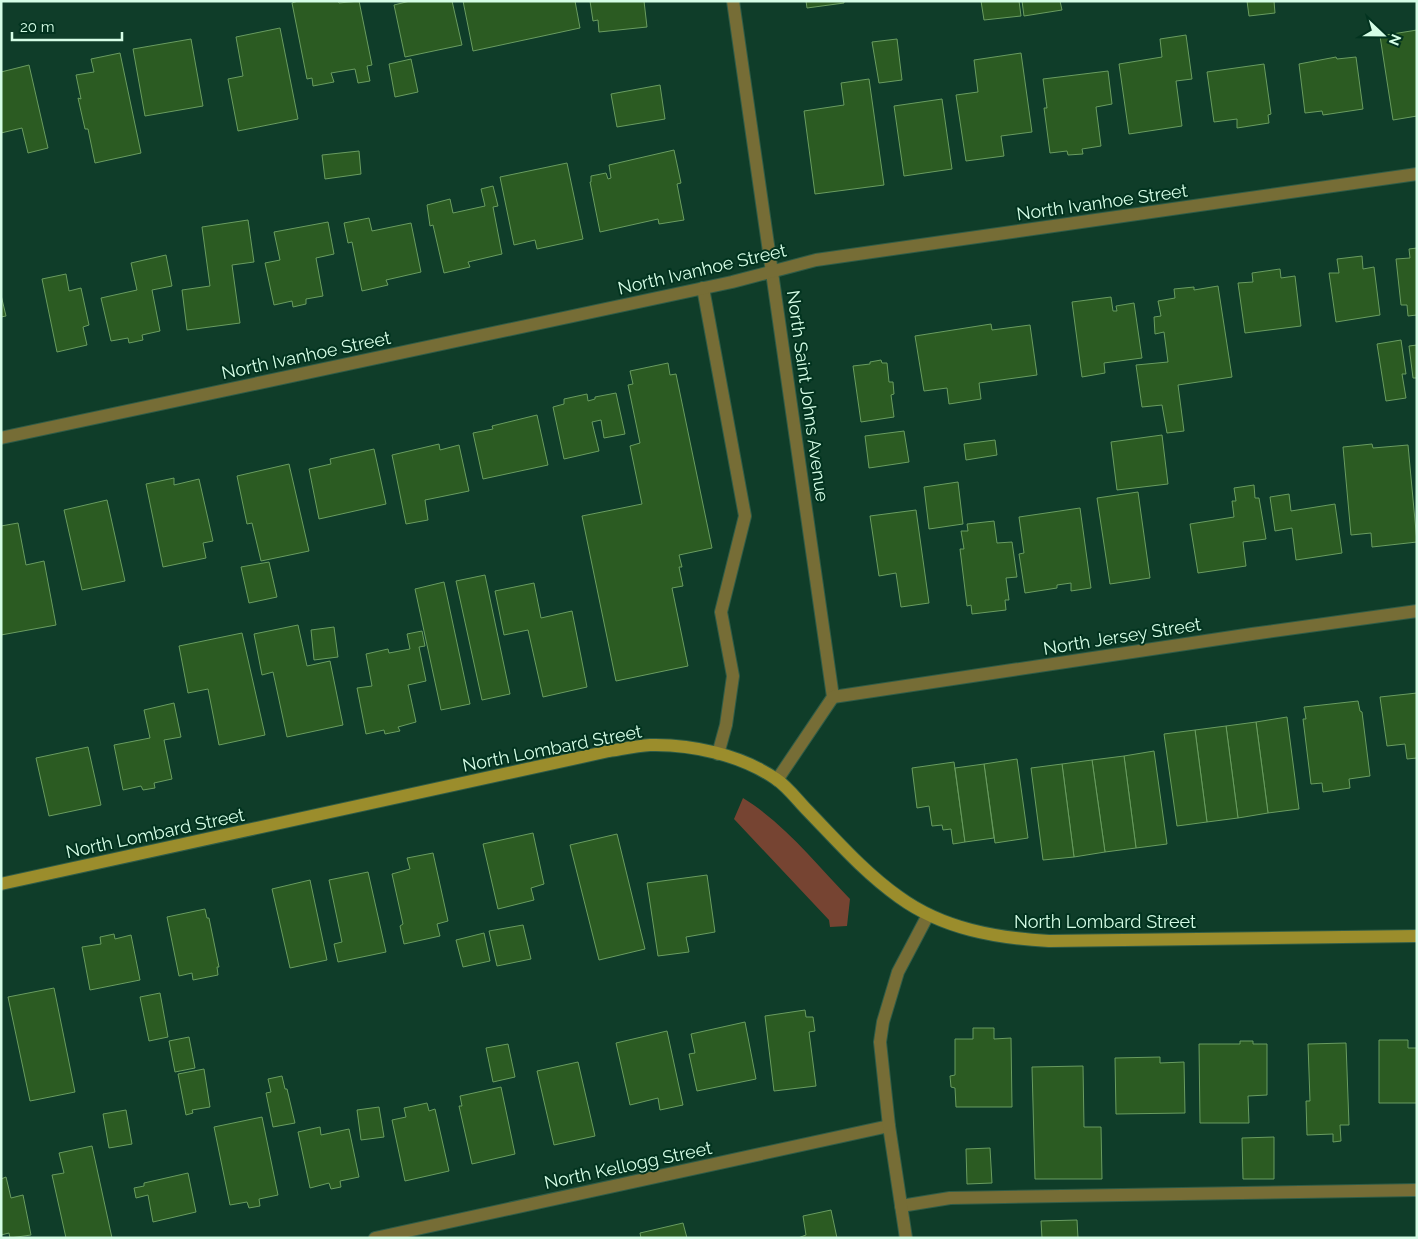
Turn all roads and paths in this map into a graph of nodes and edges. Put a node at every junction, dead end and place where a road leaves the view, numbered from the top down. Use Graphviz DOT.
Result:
graph roads {
  1 [pos="733,1"];
  2 [pos="1417,174"];
  3 [pos="772,271"];
  4 [pos="703,288"];
  5 [pos="1,438"];
  6 [pos="1417,611"];
  7 [pos="833,698"];
  8 [pos="718,754"];
  9 [pos="777,780"];
  10 [pos="1,884"];
  11 [pos="928,914"];
  12 [pos="1417,936"];
  13 [pos="890,1126"];
  14 [pos="1417,1190"];
  15 [pos="901,1206"];
  16 [pos="375,1238"];
  17 [pos="906,1238"];
  1 -- 3 [label="street, North Saint Johns Avenue"];
  2 -- 3 [label="street, North Ivanhoe Street"];
  3 -- 4 [label="street, North Ivanhoe Street"];
  3 -- 7 [label="street, North Saint Johns Avenue"];
  4 -- 5 [label="street, North Ivanhoe Street"];
  4 -- 8 [label="street"];
  6 -- 7 [label="street, North Jersey Street"];
  7 -- 9 [label="street"];
  8 -- 9 [label="main road, North Lombard Street"];
  8 -- 10 [label="main road, North Lombard Street"];
  9 -- 11 [label="main road, North Lombard Street"];
  11 -- 12 [label="main road, North Lombard Street"];
  11 -- 13 [label="street"];
  13 -- 15 [label="street"];
  13 -- 16 [label="street, North Kellogg Street"];
  14 -- 15 [label="street"];
  15 -- 17 [label="street"];
}
